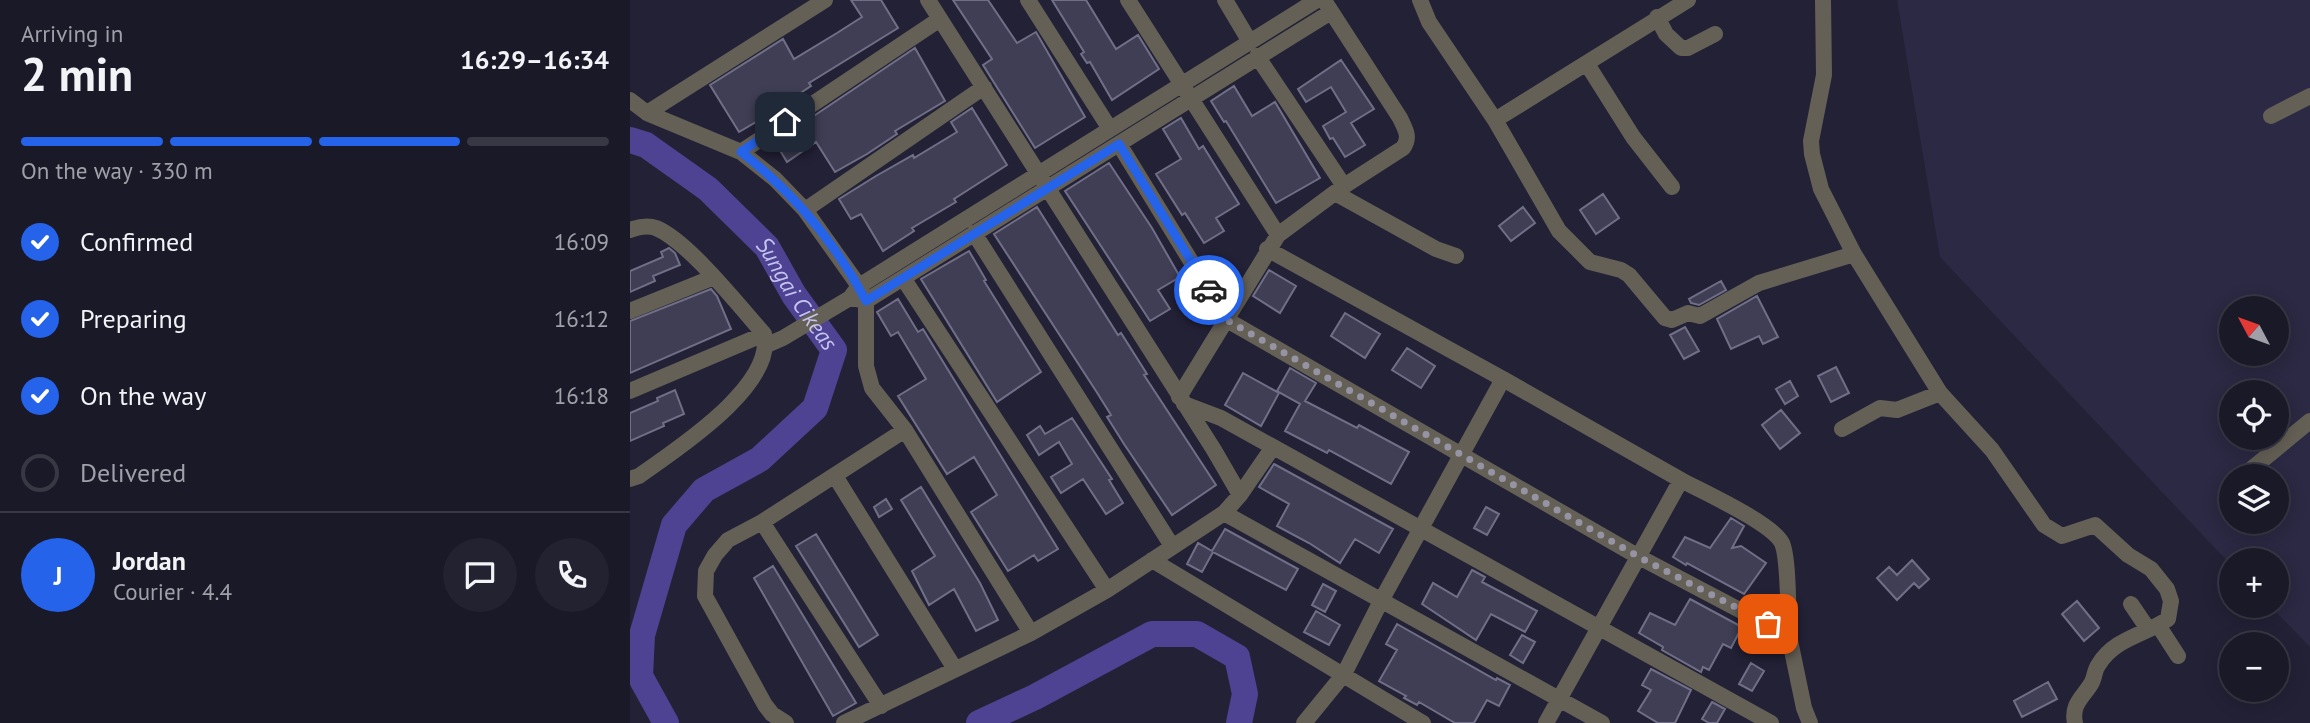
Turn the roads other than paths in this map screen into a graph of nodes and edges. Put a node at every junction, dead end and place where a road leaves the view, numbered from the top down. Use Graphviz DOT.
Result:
graph roads {
  1 [pos="825,0"];
  2 [pos="928,0"];
  3 [pos="1028,0"];
  4 [pos="1128,0"];
  5 [pos="1225,0"];
  6 [pos="1317,0"];
  7 [pos="1420,0"];
  8 [pos="1688,0"];
  9 [pos="1823,0"];
  10 [pos="1327,6"];
  11 [pos="1657,17"];
  12 [pos="940,19"];
  13 [pos="1714,34"];
  14 [pos="1254,49"];
  15 [pos="1587,64"];
  16 [pos="1182,84"];
  17 [pos="984,87"];
  18 [pos="2310,96"];
  19 [pos="1191,99"];
  20 [pos="630,100"];
  21 [pos="647,113"];
  22 [pos="2271,116"];
  23 [pos="1495,120"];
  24 [pos="1110,129"];
  25 [pos="1119,144"];
  26 [pos="741,152"];
  27 [pos="1044,180"];
  28 [pos="1672,187"];
  29 [pos="1339,189"];
  30 [pos="805,210"];
  31 [pos="630,230"];
  32 [pos="975,233"];
  33 [pos="1278,235"];
  34 [pos="1267,249"];
  35 [pos="1854,254"];
  36 [pos="1456,256"];
  37 [pos="714,277"];
  38 [pos="903,278"];
  39 [pos="858,295"];
  40 [pos="630,311"];
  41 [pos="1227,320"];
  42 [pos="765,340"];
  43 [pos="1503,379"];
  44 [pos="630,391"];
  45 [pos="1940,393"];
  46 [pos="1181,401"];
  47 [pos="2310,421"];
  48 [pos="1842,429"];
  49 [pos="905,430"];
  50 [pos="1273,447"];
  51 [pos="1462,453"];
  52 [pos="2258,464"];
  53 [pos="835,476"];
  54 [pos="630,479"];
  55 [pos="1681,480"];
  56 [pos="1240,495"];
  57 [pos="1224,513"];
  58 [pos="762,522"];
  59 [pos="1420,529"];
  60 [pos="1172,546"];
  61 [pos="1639,557"];
  62 [pos="1152,560"];
  63 [pos="1107,590"];
  64 [pos="1381,601"];
  65 [pos="2131,604"];
  66 [pos="1599,627"];
  67 [pos="2153,627"];
  68 [pos="1031,633"];
  69 [pos="1789,636"];
  70 [pos="2178,656"];
  71 [pos="956,669"];
  72 [pos="1344,674"];
  73 [pos="1560,700"];
  74 [pos="881,706"];
  75 [pos="786,723"];
  76 [pos="844,723"];
  77 [pos="1304,723"];
  78 [pos="1423,723"];
  79 [pos="1546,723"];
  80 [pos="1602,723"];
  81 [pos="1771,723"];
  82 [pos="1810,723"];
  83 [pos="2075,723"];
  1 -- 21 [label="street"];
  2 -- 12 [label="street"];
  3 -- 24 [label="street"];
  4 -- 16 [label="street"];
  5 -- 14 [label="street"];
  6 -- 14 [label="street"];
  7 -- 23 [label="street"];
  8 -- 11 [label="street"];
  9 -- 35 [label="street"];
  10 -- 14 [label="street"];
  10 -- 29 [label="street"];
  11 -- 13 [label="street"];
  11 -- 15 [label="street"];
  12 -- 17 [label="street"];
  12 -- 26 [label="street"];
  14 -- 16 [label="street"];
  14 -- 19 [label="street"];
  14 -- 29 [label="street"];
  15 -- 23 [label="street"];
  15 -- 28 [label="street"];
  16 -- 19 [label="street"];
  16 -- 24 [label="street"];
  17 -- 27 [label="street"];
  17 -- 30 [label="street"];
  18 -- 22 [label="street"];
  19 -- 25 [label="street"];
  19 -- 33 [label="street"];
  20 -- 21 [label="street"];
  21 -- 26 [label="street"];
  23 -- 35 [label="street"];
  24 -- 27 [label="street"];
  25 -- 27 [label="street"];
  25 -- 41 [label="street"];
  26 -- 30 [label="street"];
  27 -- 32 [label="street"];
  27 -- 39 [label="street"];
  27 -- 46 [label="street"];
  29 -- 33 [label="street"];
  29 -- 36 [label="street"];
  30 -- 39 [label="street"];
  31 -- 37 [label="street"];
  32 -- 38 [label="street"];
  32 -- 60 [label="street"];
  33 -- 34 [label="street"];
  34 -- 41 [label="street"];
  34 -- 43 [label="street"];
  35 -- 45 [label="street"];
  37 -- 40 [label="street"];
  37 -- 42 [label="street"];
  38 -- 39 [label="street"];
  38 -- 63 [label="street"];
  39 -- 42 [label="street"];
  39 -- 49 [label="street"];
  41 -- 46 [label="street"];
  41 -- 51 [label="street"];
  42 -- 44 [label="street"];
  42 -- 54 [label="street"];
  43 -- 51 [label="street"];
  43 -- 55 [label="street"];
  45 -- 48 [label="street"];
  45 -- 67 [label="street"];
  46 -- 50 [label="street"];
  46 -- 56 [label="street"];
  47 -- 52 [label="street"];
  49 -- 53 [label="street"];
  49 -- 68 [label="street"];
  50 -- 56 [label="street"];
  50 -- 59 [label="street"];
  51 -- 59 [label="street"];
  51 -- 61 [label="street"];
  53 -- 58 [label="street"];
  53 -- 71 [label="street"];
  55 -- 61 [label="street"];
  55 -- 69 [label="street"];
  56 -- 57 [label="street"];
  57 -- 60 [label="street"];
  57 -- 64 [label="street"];
  58 -- 74 [label="street"];
  58 -- 75 [label="street"];
  59 -- 64 [label="street"];
  59 -- 66 [label="street"];
  60 -- 62 [label="street"];
  61 -- 66 [label="street"];
  61 -- 69 [label="street"];
  62 -- 63 [label="street"];
  62 -- 72 [label="street"];
  63 -- 68 [label="street"];
  64 -- 72 [label="street"];
  64 -- 73 [label="street"];
  65 -- 67 [label="street"];
  66 -- 73 [label="street"];
  66 -- 81 [label="street"];
  67 -- 70 [label="street"];
  67 -- 83 [label="street"];
  68 -- 71 [label="street"];
  69 -- 82 [label="street"];
  71 -- 74 [label="street"];
  72 -- 77 [label="street"];
  72 -- 78 [label="street"];
  73 -- 79 [label="street"];
  73 -- 80 [label="street"];
  74 -- 76 [label="street"];
}
